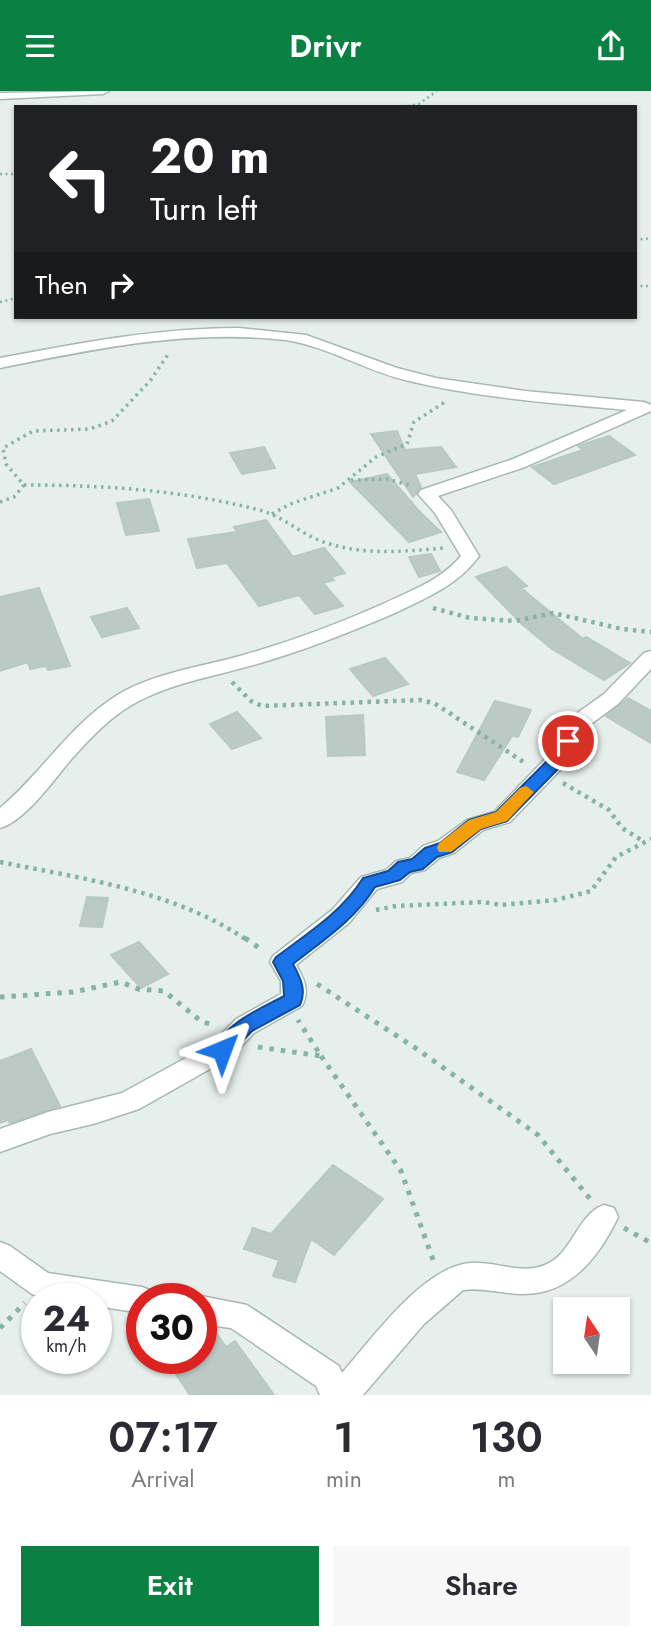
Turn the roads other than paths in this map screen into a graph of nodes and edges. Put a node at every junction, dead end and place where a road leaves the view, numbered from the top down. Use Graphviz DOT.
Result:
graph roads {
  1 [pos="103,91"];
  2 [pos="0,96"];
  3 [pos="0,363"];
  4 [pos="648,408"];
  5 [pos="651,657"];
  6 [pos="0,820"];
  7 [pos="0,1141"];
  8 [pos="604,1217"];
  9 [pos="0,1255"];
  10 [pos="126,1298"];
  11 [pos="217,1312"];
  12 [pos="335,1395"];
  13 [pos="343,1395"];
  1 -- 2 [label="street"];
  3 -- 4 [label="street"];
  4 -- 6 [label="street"];
  5 -- 7 [label="street"];
  8 -- 13 [label="street"];
  9 -- 10 [label="street"];
  11 -- 12 [label="street"];
}
